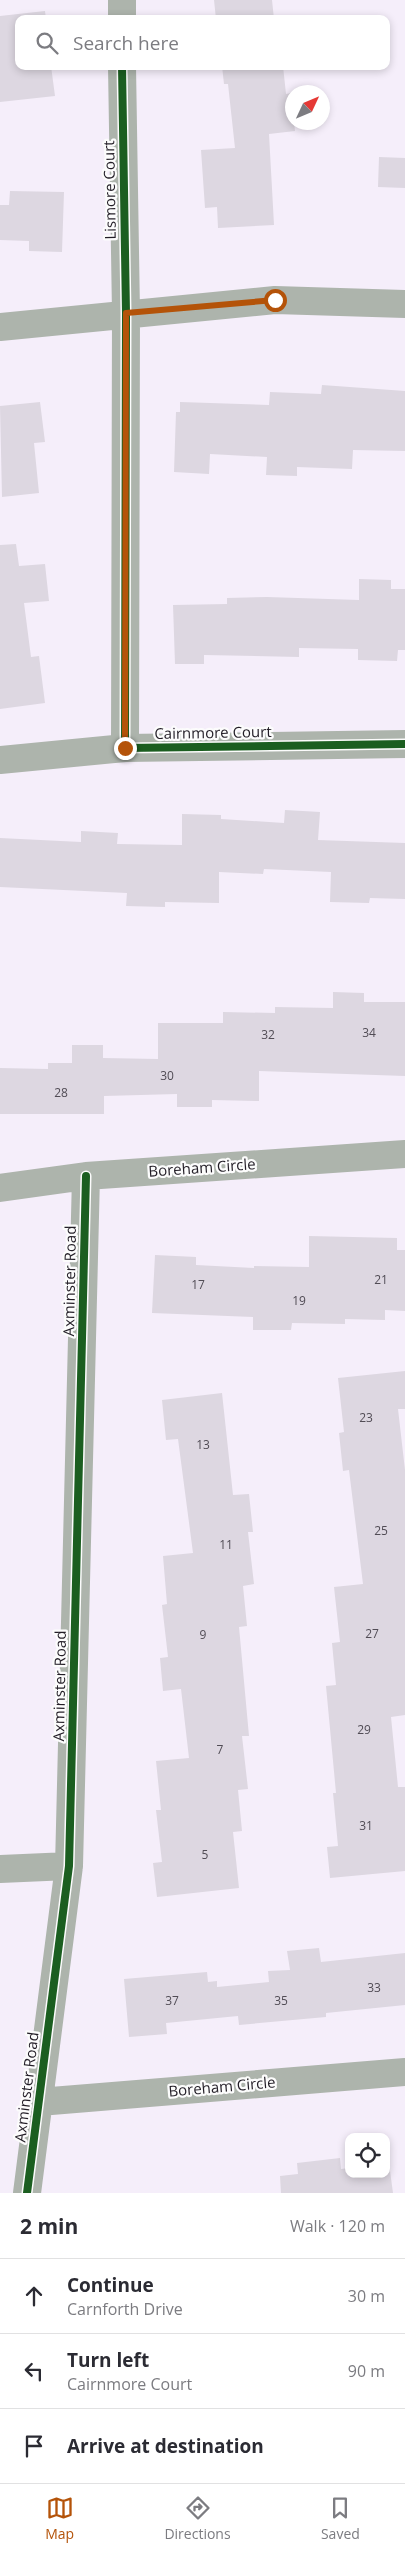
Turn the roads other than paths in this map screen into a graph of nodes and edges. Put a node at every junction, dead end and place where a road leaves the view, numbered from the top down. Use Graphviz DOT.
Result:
graph roads {
  1 [pos="122,0"];
  2 [pos="122,15"];
  3 [pos="122,70"];
  4 [pos="405,304"];
  5 [pos="126,313"];
  6 [pos="0,327"];
  7 [pos="405,744"];
  8 [pos="125,748"];
  9 [pos="0,760"];
  10 [pos="405,1154"];
  11 [pos="86,1176"];
  12 [pos="0,1188"];
  13 [pos="69,1866"];
  14 [pos="0,1869"];
  15 [pos="405,2072"];
  16 [pos="39,2102"];
  17 [pos="27,2193"];
  1 -- 2 [label="street"];
  3 -- 5 [label="street, Lismore Court"];
  4 -- 5 [label="street"];
  5 -- 6 [label="street"];
  5 -- 8 [label="street"];
  7 -- 8 [label="street, Cairnmore Court"];
  8 -- 9 [label="street, Cairnmore Court"];
  10 -- 11 [label="street, Boreham Circle"];
  11 -- 12 [label="street, Boreham Circle"];
  11 -- 13 [label="street, Axminster Road"];
  13 -- 14 [label="street"];
  13 -- 16 [label="street, Axminster Road"];
  15 -- 16 [label="street, Boreham Circle"];
  16 -- 17 [label="street, Axminster Road"];
}
